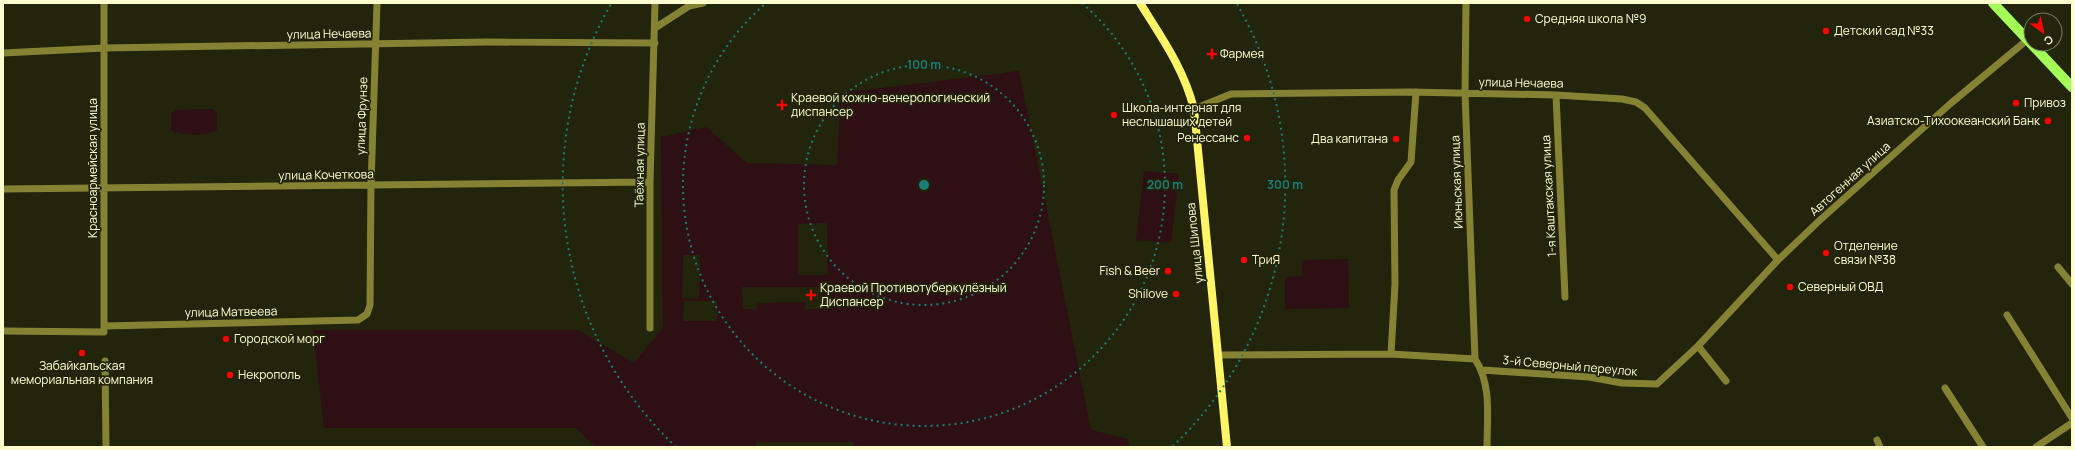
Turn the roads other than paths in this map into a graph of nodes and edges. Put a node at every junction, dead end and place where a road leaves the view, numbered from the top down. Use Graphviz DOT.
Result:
graph roads {
  1 [pos="104,3"];
  2 [pos="377,3"];
  3 [pos="655,3"];
  4 [pos="703,3"];
  5 [pos="1140,3"];
  6 [pos="1466,3"];
  7 [pos="1992,3"];
  8 [pos="655,28"];
  9 [pos="2023,36"];
  10 [pos="655,43"];
  11 [pos="2023,43"];
  12 [pos="376,44"];
  13 [pos="104,48"];
  14 [pos="2038,52"];
  15 [pos="3,53"];
  16 [pos="2072,87"];
  17 [pos="1416,92"];
  18 [pos="1465,93"];
  19 [pos="1556,95"];
  20 [pos="1194,109"];
  21 [pos="650,182"];
  22 [pos="371,185"];
  23 [pos="103,188"];
  24 [pos="3,190"];
  25 [pos="1778,260"];
  26 [pos="2058,267"];
  27 [pos="2072,284"];
  28 [pos="1565,297"];
  29 [pos="2007,315"];
  30 [pos="358,320"];
  31 [pos="650,328"];
  32 [pos="104,329"];
  33 [pos="3,331"];
  34 [pos="1698,346"];
  35 [pos="1391,354"];
  36 [pos="1218,355"];
  37 [pos="1475,359"];
  38 [pos="105,361"];
  39 [pos="1482,370"];
  40 [pos="1726,381"];
  41 [pos="1657,384"];
  42 [pos="1945,388"];
  43 [pos="2072,418"];
  44 [pos="2072,423"];
  45 [pos="106,447"];
  46 [pos="1227,447"];
  47 [pos="1487,447"];
  48 [pos="1983,447"];
  49 [pos="2036,447"];
  1 -- 13 [label="street, Красноармейская улица"];
  2 -- 12 [label="street, улица Фрунзе"];
  3 -- 8 [label="street, Таёжная улица"];
  4 -- 8 [label="street"];
  5 -- 20 [label="main road, улица Шилова"];
  6 -- 18 [label="street, Июньская улица"];
  7 -- 9 [label="main road"];
  8 -- 10 [label="street, Таёжная улица"];
  10 -- 12 [label="street, улица Нечаева"];
  10 -- 21 [label="street, Таёжная улица"];
  11 -- 25 [label="street, Автогенная улица"];
  12 -- 13 [label="street, улица Нечаева"];
  12 -- 22 [label="street, улица Фрунзе"];
  13 -- 15 [label="street, улица Нечаева"];
  13 -- 23 [label="street, Красноармейская улица"];
  14 -- 16 [label="main road"];
  17 -- 18 [label="street, улица Нечаева"];
  17 -- 20 [label="street, улица Нечаева"];
  17 -- 35 [label="street"];
  18 -- 19 [label="street, улица Нечаева"];
  18 -- 37 [label="street, Июньская улица"];
  19 -- 25 [label="street, улица Нечаева"];
  19 -- 28 [label="street, 1-я Каштакская улица"];
  20 -- 36 [label="main road, улица Шилова"];
  21 -- 22 [label="street, улица Кочеткова"];
  21 -- 31 [label="street, Таёжная улица"];
  22 -- 23 [label="street, улица Кочеткова"];
  22 -- 30 [label="street, улица Фрунзе"];
  23 -- 24 [label="street, улица Кочеткова"];
  23 -- 32 [label="street, Красноармейская улица"];
  25 -- 34 [label="street, Автогенная улица"];
  26 -- 27 [label="street"];
  29 -- 43 [label="street"];
  30 -- 32 [label="street, улица Матвеева"];
  32 -- 33 [label="street, улица Матвеева"];
  34 -- 40 [label="street"];
  34 -- 41 [label="street, Автогенная улица"];
  35 -- 36 [label="street"];
  35 -- 37 [label="street"];
  36 -- 46 [label="main road, улица Шилова"];
  37 -- 39 [label="street"];
  38 -- 45 [label="street"];
  39 -- 41 [label="street, 3-й Северный переулок"];
  39 -- 47 [label="street"];
  42 -- 48 [label="street"];
  44 -- 49 [label="street"];
}
